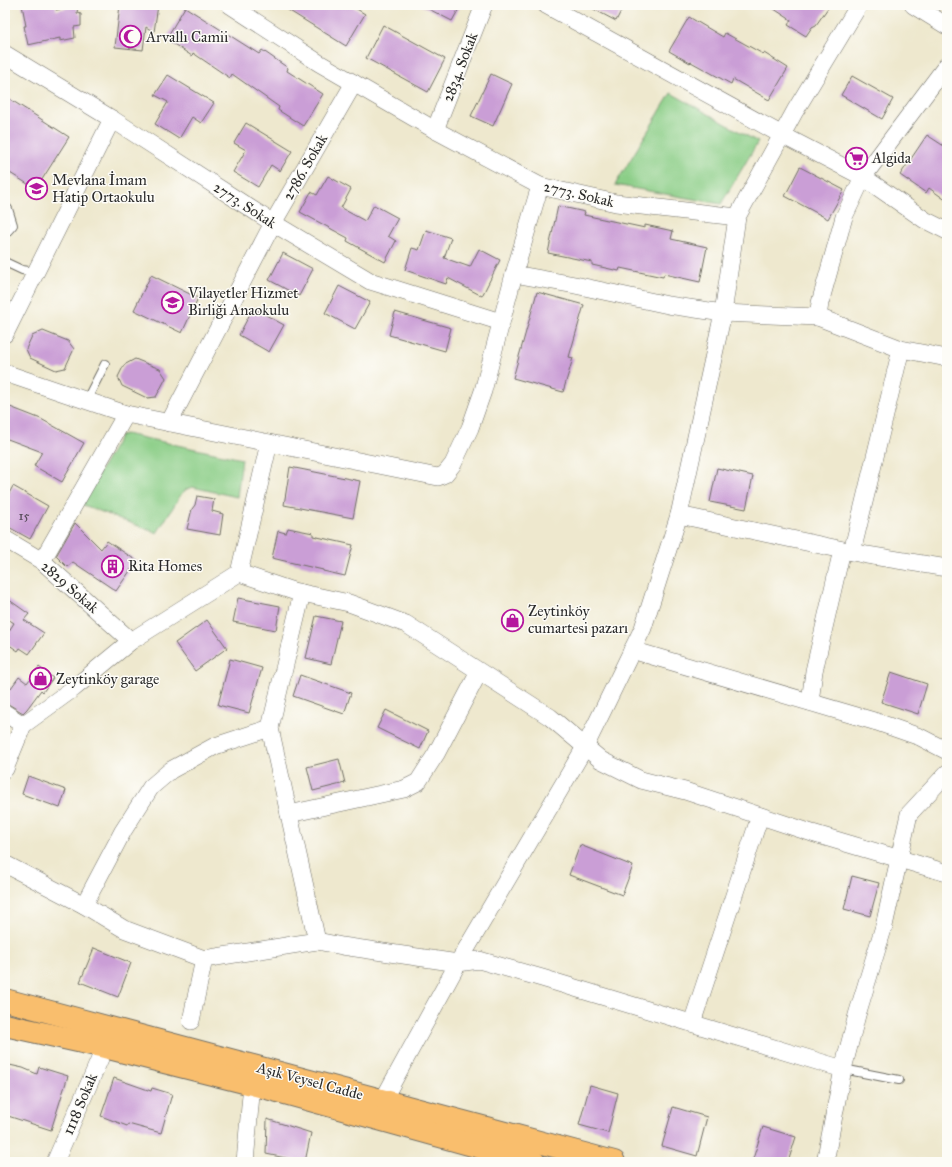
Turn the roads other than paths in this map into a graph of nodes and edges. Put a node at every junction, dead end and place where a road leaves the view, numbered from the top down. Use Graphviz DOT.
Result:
graph roads {
  1 [pos="230,5"];
  2 [pos="484,5"];
  3 [pos="546,5"];
  4 [pos="859,5"];
  5 [pos="914,5"];
  6 [pos="947,26"];
  7 [pos="5,54"];
  8 [pos="947,65"];
  9 [pos="354,83"];
  10 [pos="112,119"];
  11 [pos="435,130"];
  12 [pos="782,134"];
  13 [pos="863,177"];
  14 [pos="540,186"];
  15 [pos="5,206"];
  16 [pos="737,217"];
  17 [pos="273,223"];
  18 [pos="947,231"];
  19 [pos="5,234"];
  20 [pos="5,262"];
  21 [pos="36,272"];
  22 [pos="514,274"];
  23 [pos="723,313"];
  24 [pos="818,317"];
  25 [pos="501,322"];
  26 [pos="5,334"];
  27 [pos="901,349"];
  28 [pos="947,358"];
  29 [pos="105,364"];
  30 [pos="5,373"];
  31 [pos="86,401"];
  32 [pos="126,414"];
  33 [pos="169,423"];
  34 [pos="269,443"];
  35 [pos="679,515"];
  36 [pos="5,539"];
  37 [pos="847,551"];
  38 [pos="42,561"];
  39 [pos="947,568"];
  40 [pos="239,573"];
  41 [pos="302,593"];
  42 [pos="131,640"];
  43 [pos="632,650"];
  44 [pos="479,672"];
  45 [pos="810,702"];
  46 [pos="5,713"];
  47 [pos="23,726"];
  48 [pos="270,728"];
  49 [pos="585,747"];
  50 [pos="947,751"];
  51 [pos="5,769"];
  52 [pos="947,773"];
  53 [pos="289,814"];
  54 [pos="760,816"];
  55 [pos="899,858"];
  56 [pos="5,864"];
  57 [pos="947,873"];
  58 [pos="84,906"];
  59 [pos="317,941"];
  60 [pos="204,959"];
  61 [pos="458,963"];
  62 [pos="5,1000"];
  63 [pos="191,1021"];
  64 [pos="5,1024"];
  65 [pos="692,1024"];
  66 [pos="105,1047"];
  67 [pos="843,1069"];
  68 [pos="899,1080"];
  69 [pos="252,1084"];
  70 [pos="383,1100"];
  71 [pos="55,1162"];
  72 [pos="245,1162"];
  73 [pos="534,1162"];
  74 [pos="614,1162"];
  75 [pos="825,1162"];
  1 -- 9 [label="street, 2773. Sokak"];
  2 -- 11 [label="street, 2834. Sokak"];
  3 -- 12 [label="street"];
  4 -- 12 [label="street"];
  5 -- 6 [label="street"];
  7 -- 10 [label="street, 2773. Sokak"];
  8 -- 13 [label="street"];
  9 -- 11 [label="street, 2773. Sokak"];
  9 -- 17 [label="street, 2786. Sokak"];
  10 -- 17 [label="street, 2773. Sokak"];
  10 -- 21 [label="street"];
  11 -- 14 [label="street, 2773. Sokak"];
  12 -- 13 [label="street"];
  12 -- 16 [label="street"];
  13 -- 18 [label="street"];
  13 -- 24 [label="street"];
  14 -- 16 [label="street, 2773. Sokak"];
  14 -- 22 [label="street"];
  15 -- 19 [label="lane"];
  16 -- 23 [label="street"];
  17 -- 25 [label="street, 2773. Sokak"];
  17 -- 33 [label="street, 2786. Sokak"];
  20 -- 21 [label="lane"];
  21 -- 26 [label="street"];
  22 -- 23 [label="street"];
  22 -- 25 [label="street"];
  23 -- 24 [label="street"];
  23 -- 35 [label="street"];
  24 -- 27 [label="street"];
  25 -- 34 [label="street"];
  27 -- 28 [label="street"];
  27 -- 37 [label="street"];
  29 -- 31 [label="lane"];
  30 -- 31 [label="street"];
  31 -- 32 [label="street"];
  32 -- 33 [label="street"];
  32 -- 38 [label="street"];
  33 -- 34 [label="street"];
  34 -- 40 [label="street"];
  35 -- 37 [label="street"];
  35 -- 43 [label="street"];
  36 -- 38 [label="street, 2829 Sokak"];
  37 -- 39 [label="street"];
  37 -- 45 [label="street"];
  38 -- 42 [label="street, 2829 Sokak"];
  40 -- 41 [label="street"];
  40 -- 42 [label="street"];
  41 -- 44 [label="street"];
  41 -- 48 [label="street"];
  42 -- 47 [label="street"];
  43 -- 45 [label="street"];
  43 -- 49 [label="street"];
  44 -- 49 [label="street"];
  44 -- 53 [label="street"];
  45 -- 50 [label="street"];
  46 -- 47 [label="street"];
  47 -- 51 [label="street"];
  48 -- 53 [label="street"];
  48 -- 58 [label="street"];
  49 -- 54 [label="street"];
  49 -- 61 [label="street"];
  52 -- 55 [label="street"];
  53 -- 59 [label="street"];
  54 -- 55 [label="street"];
  54 -- 65 [label="street"];
  55 -- 57 [label="street"];
  55 -- 67 [label="street"];
  56 -- 58 [label="street"];
  58 -- 60 [label="street"];
  59 -- 60 [label="street"];
  59 -- 61 [label="street"];
  60 -- 63 [label="street"];
  61 -- 65 [label="street"];
  61 -- 70 [label="street"];
  62 -- 70 [label="main road, Aşık Veysel Cadde"];
  64 -- 66 [label="main road, Aşık Veysel Cadde"];
  65 -- 67 [label="street"];
  66 -- 69 [label="main road, Aşık Veysel Cadde"];
  66 -- 71 [label="street, 1118 Sokak"];
  67 -- 68 [label="lane"];
  67 -- 75 [label="street"];
  69 -- 72 [label="street"];
  69 -- 73 [label="main road, Aşık Veysel Cadde"];
  70 -- 74 [label="main road, Aşık Veysel Cadde"];
}
